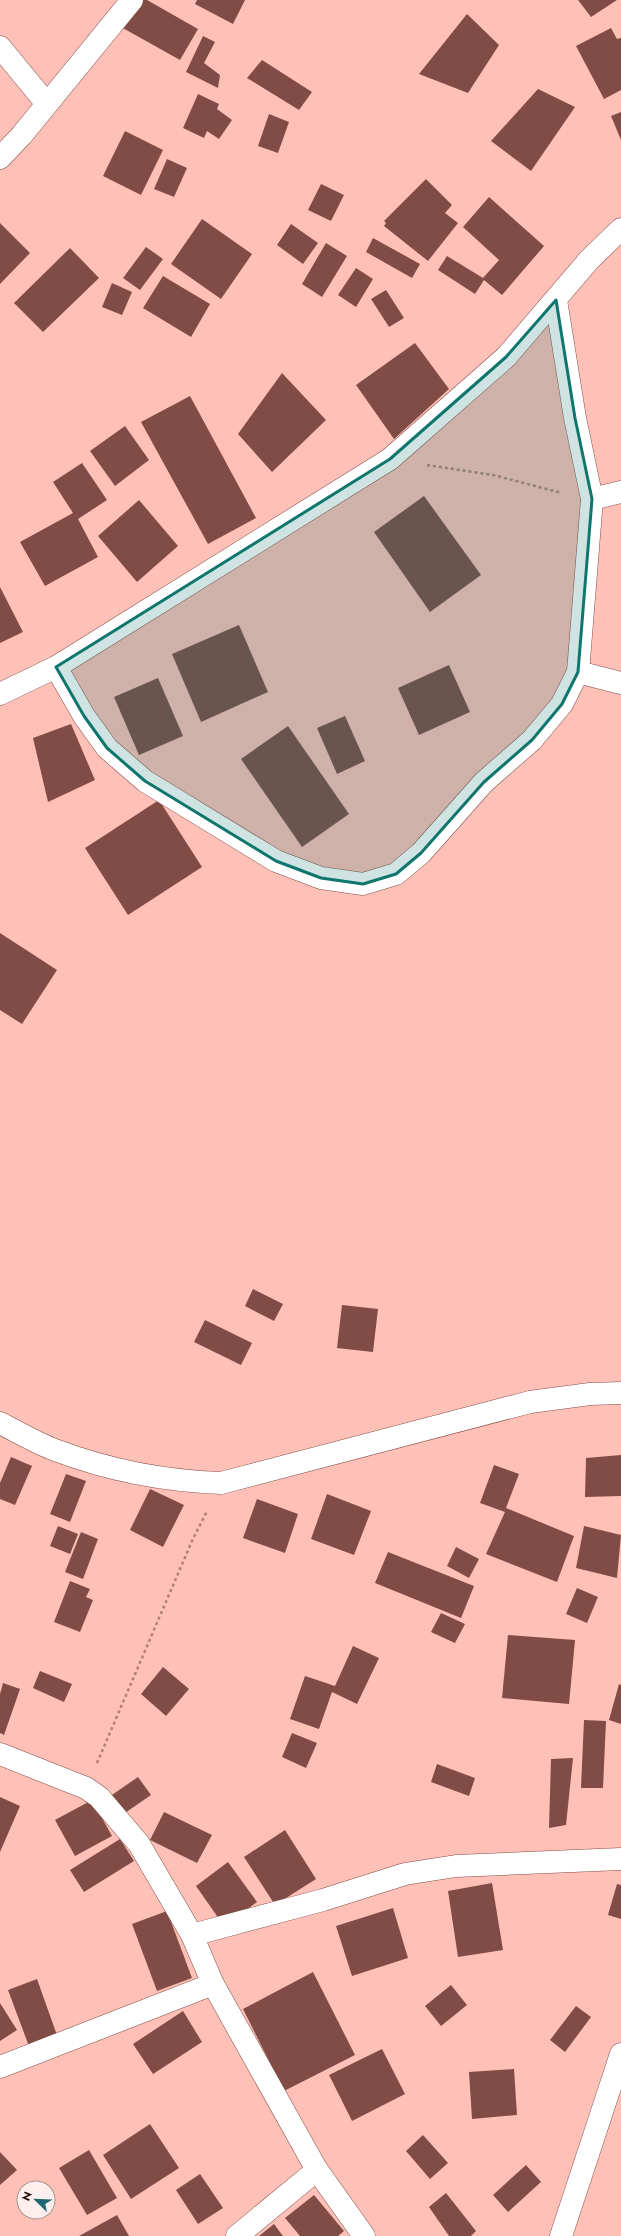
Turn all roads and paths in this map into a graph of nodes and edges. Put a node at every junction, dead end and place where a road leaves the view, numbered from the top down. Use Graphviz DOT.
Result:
graph roads {
  1 [pos="132,0"];
  2 [pos="0,47"];
  3 [pos="47,104"];
  4 [pos="0,158"];
  5 [pos="621,229"];
  6 [pos="556,300"];
  7 [pos="390,459"];
  8 [pos="621,492"];
  9 [pos="592,499"];
  10 [pos="56,667"];
  11 [pos="578,672"];
  12 [pos="621,683"];
  13 [pos="0,694"];
  14 [pos="621,1393"];
  15 [pos="0,1423"];
  16 [pos="221,1484"];
  17 [pos="0,1754"];
  18 [pos="86,1788"];
  19 [pos="621,1859"];
  20 [pos="192,1935"];
  21 [pos="213,1984"];
  22 [pos="621,2054"];
  23 [pos="0,2067"];
  24 [pos="317,2170"];
  25 [pos="237,2236"];
  26 [pos="364,2236"];
  27 [pos="561,2236"];
  1 -- 3 [label="street"];
  2 -- 3 [label="street"];
  3 -- 4 [label="street"];
  5 -- 6 [label="street"];
  6 -- 7 [label="street"];
  6 -- 9 [label="street"];
  7 -- 9 [label="path"];
  7 -- 10 [label="street"];
  8 -- 9 [label="street"];
  9 -- 11 [label="street"];
  10 -- 11 [label="street"];
  10 -- 13 [label="street"];
  11 -- 12 [label="street"];
  14 -- 16 [label="street"];
  15 -- 16 [label="street"];
  16 -- 18 [label="path"];
  17 -- 18 [label="street"];
  18 -- 20 [label="street"];
  19 -- 20 [label="street"];
  20 -- 21 [label="street"];
  21 -- 23 [label="street"];
  21 -- 24 [label="street"];
  22 -- 27 [label="street"];
  24 -- 25 [label="street"];
  24 -- 26 [label="street"];
}
